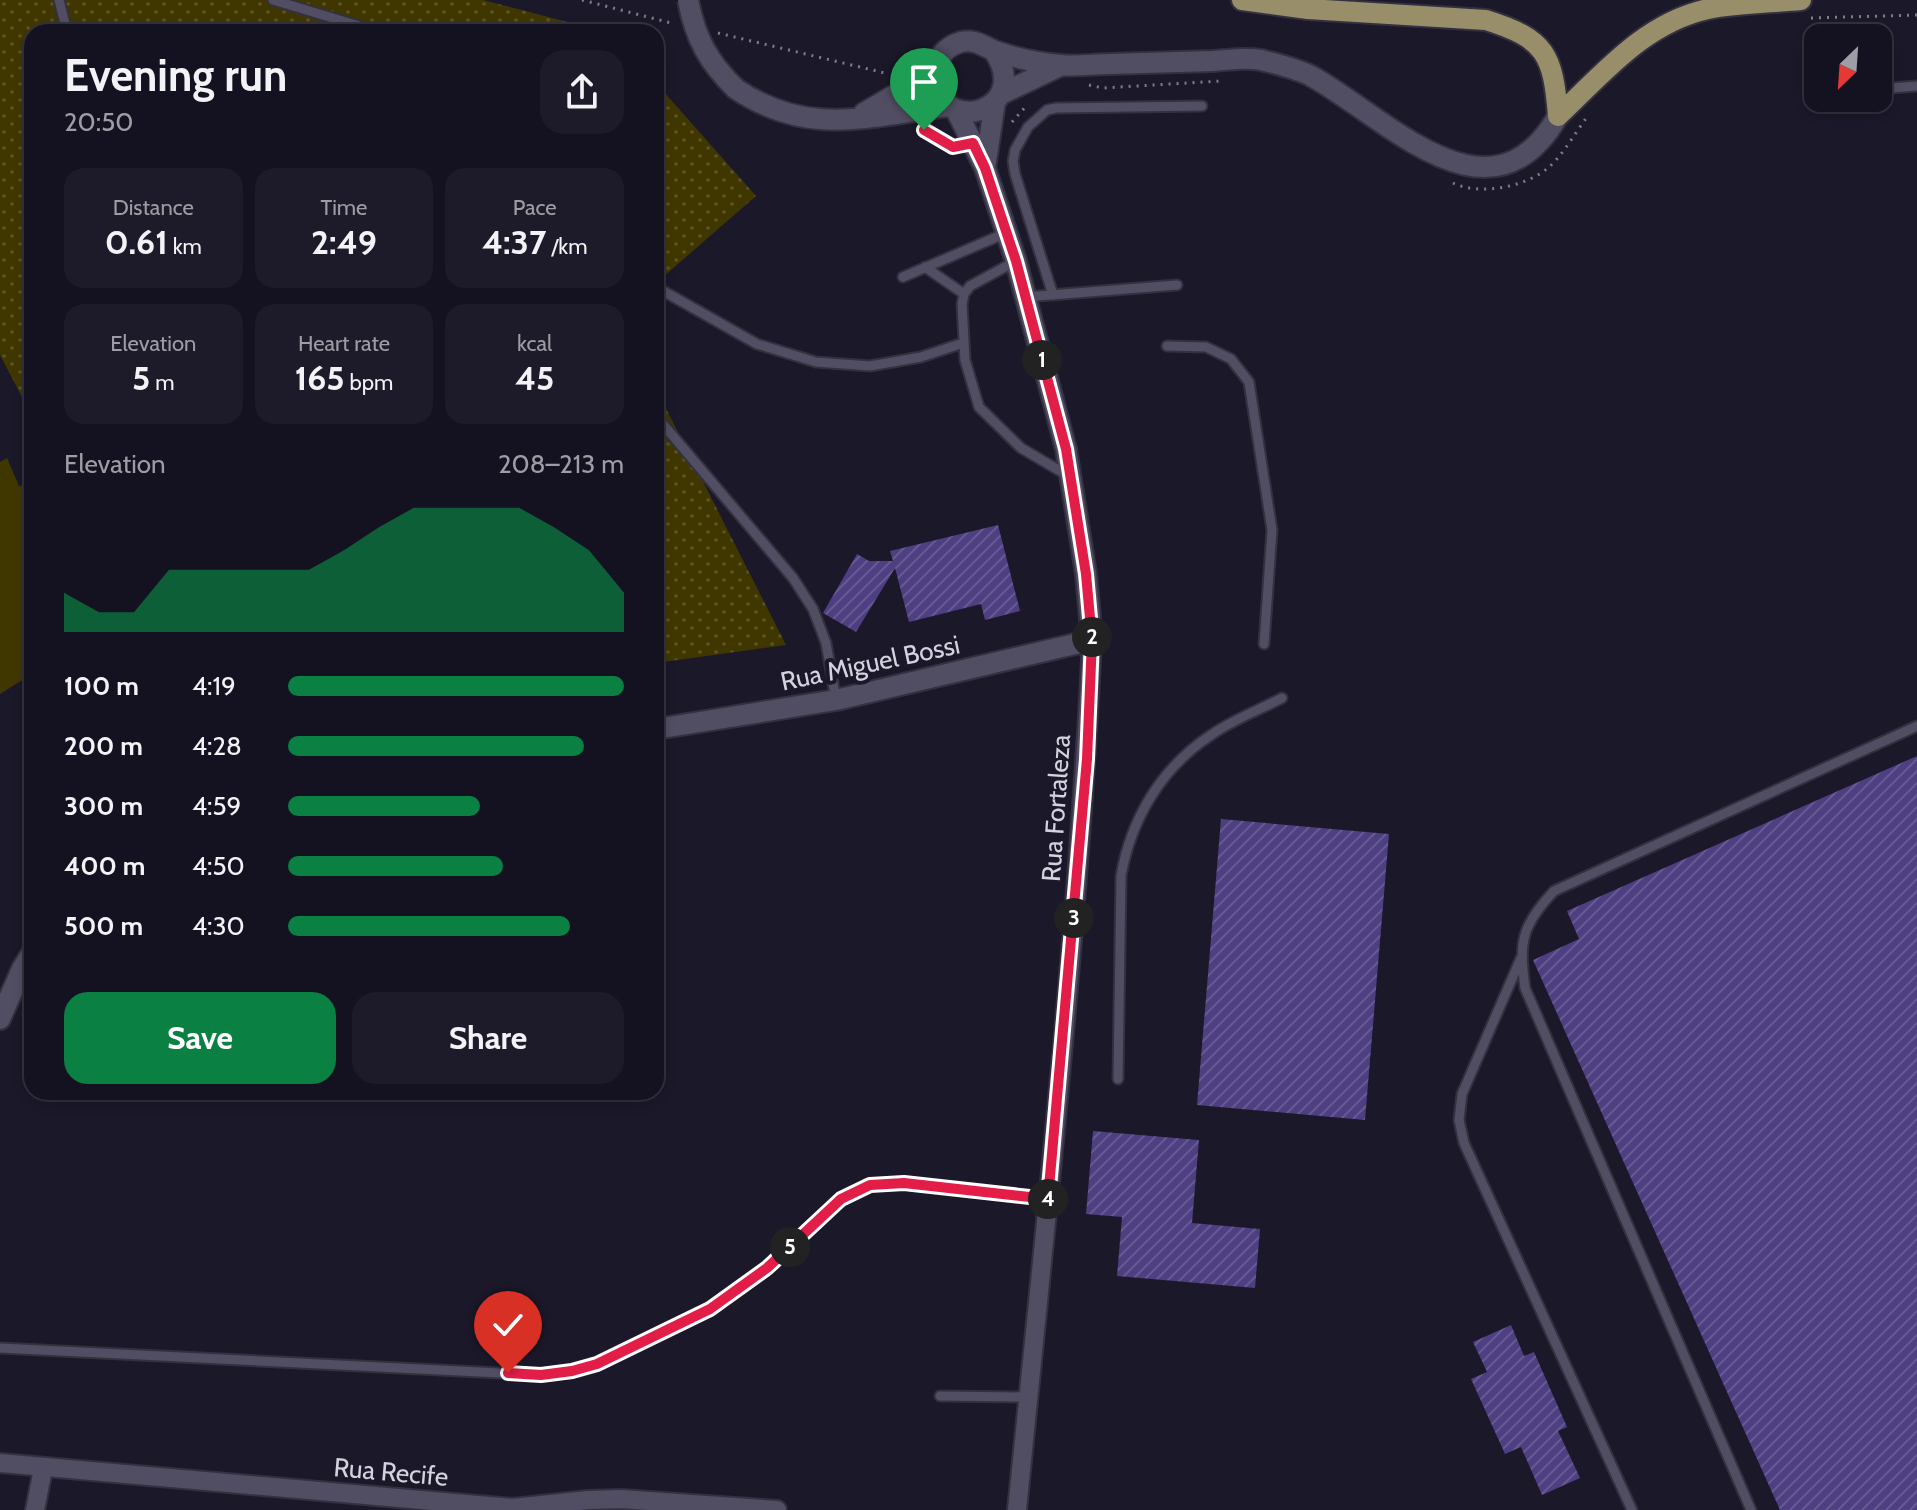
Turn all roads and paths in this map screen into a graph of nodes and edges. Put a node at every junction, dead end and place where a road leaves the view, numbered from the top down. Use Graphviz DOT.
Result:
graph roads {
  1 [pos="59,0"];
  2 [pos="273,0"];
  3 [pos="582,0"];
  4 [pos="688,0"];
  5 [pos="1242,0"];
  6 [pos="1803,9"];
  7 [pos="1917,15"];
  8 [pos="65,24"];
  9 [pos="352,24"];
  10 [pos="675,24"];
  11 [pos="705,30"];
  12 [pos="994,51"];
  13 [pos="1062,65"];
  14 [pos="934,72"];
  15 [pos="1224,80"];
  16 [pos="1082,84"];
  17 [pos="1917,86"];
  18 [pos="1892,88"];
  19 [pos="904,89"];
  20 [pos="998,98"];
  21 [pos="1028,104"];
  22 [pos="1202,106"];
  23 [pos="953,108"];
  24 [pos="915,111"];
  25 [pos="1558,116"];
  26 [pos="1588,116"];
  27 [pos="854,120"];
  28 [pos="981,140"];
  29 [pos="1452,182"];
  30 [pos="1006,233"];
  31 [pos="1016,261"];
  32 [pos="925,267"];
  33 [pos="903,277"];
  34 [pos="1177,285"];
  35 [pos="664,292"];
  36 [pos="964,294"];
  37 [pos="1053,295"];
  38 [pos="1025,297"];
  39 [pos="963,343"];
  40 [pos="1167,346"];
  41 [pos="664,425"];
  42 [pos="1070,477"];
  43 [pos="1092,640"];
  44 [pos="1264,644"];
  45 [pos="1282,698"];
  46 [pos="836,700"];
  47 [pos="1917,726"];
  48 [pos="664,728"];
  49 [pos="1521,958"];
  50 [pos="24,966"];
  51 [pos="0,1019"];
  52 [pos="1118,1079"];
  53 [pos="1048,1199"];
  54 [pos="0,1348"];
  55 [pos="940,1396"];
  56 [pos="1028,1397"];
  57 [pos="0,1463"];
  58 [pos="43,1469"];
  59 [pos="693,1506"];
  60 [pos="513,1509"];
  61 [pos="35,1510"];
  62 [pos="777,1510"];
  63 [pos="1017,1510"];
  64 [pos="1632,1510"];
  65 [pos="1751,1510"];
  1 -- 8 [label="lane"];
  2 -- 9 [label="lane"];
  3 -- 10 [label="path"];
  4 -- 27 [label="main road, bridge"];
  5 -- 25 [label="main road"];
  6 -- 7 [label="path"];
  6 -- 25 [label="main road"];
  11 -- 19 [label="path"];
  12 -- 13 [label="main road"];
  12 -- 14 [label="main road"];
  12 -- 20 [label="main road"];
  13 -- 20 [label="main road"];
  13 -- 25 [label="main road"];
  14 -- 19 [label="main road"];
  14 -- 23 [label="main road"];
  15 -- 16 [label="path"];
  17 -- 18 [label="lane"];
  19 -- 27 [label="main road"];
  20 -- 23 [label="main road"];
  20 -- 28 [label="main road, Rua Fortaleza"];
  21 -- 28 [label="path"];
  22 -- 37 [label="lane"];
  23 -- 24 [label="main road"];
  23 -- 28 [label="main road"];
  24 -- 27 [label="main road"];
  24 -- 28 [label="path"];
  26 -- 29 [label="path"];
  28 -- 30 [label="main road, Rua Fortaleza"];
  30 -- 31 [label="main road, Rua Fortaleza"];
  30 -- 32 [label="lane"];
  31 -- 36 [label="lane"];
  31 -- 38 [label="main road, Rua Fortaleza"];
  32 -- 33 [label="lane"];
  32 -- 36 [label="lane"];
  34 -- 37 [label="lane"];
  35 -- 39 [label="lane"];
  36 -- 39 [label="lane"];
  37 -- 38 [label="lane"];
  38 -- 42 [label="main road, Rua Fortaleza"];
  39 -- 42 [label="lane"];
  40 -- 44 [label="lane"];
  41 -- 46 [label="lane"];
  42 -- 43 [label="main road, Rua Fortaleza"];
  43 -- 46 [label="main road, Rua Miguel Bossi"];
  43 -- 53 [label="street, Rua Fortaleza"];
  45 -- 52 [label="lane"];
  46 -- 48 [label="main road, Rua Miguel Bossi"];
  47 -- 49 [label="lane"];
  49 -- 64 [label="lane"];
  49 -- 65 [label="lane"];
  50 -- 51 [label="main road"];
  53 -- 54 [label="lane"];
  53 -- 56 [label="street, Rua Fortaleza"];
  55 -- 56 [label="lane"];
  56 -- 63 [label="street, Rua Fortaleza"];
  57 -- 58 [label="street, Rua Recife"];
  58 -- 60 [label="street, Rua Recife"];
  58 -- 61 [label="street"];
  59 -- 60 [label="street, Rua Recife"];
  59 -- 62 [label="street, Rua Recife"];
}
